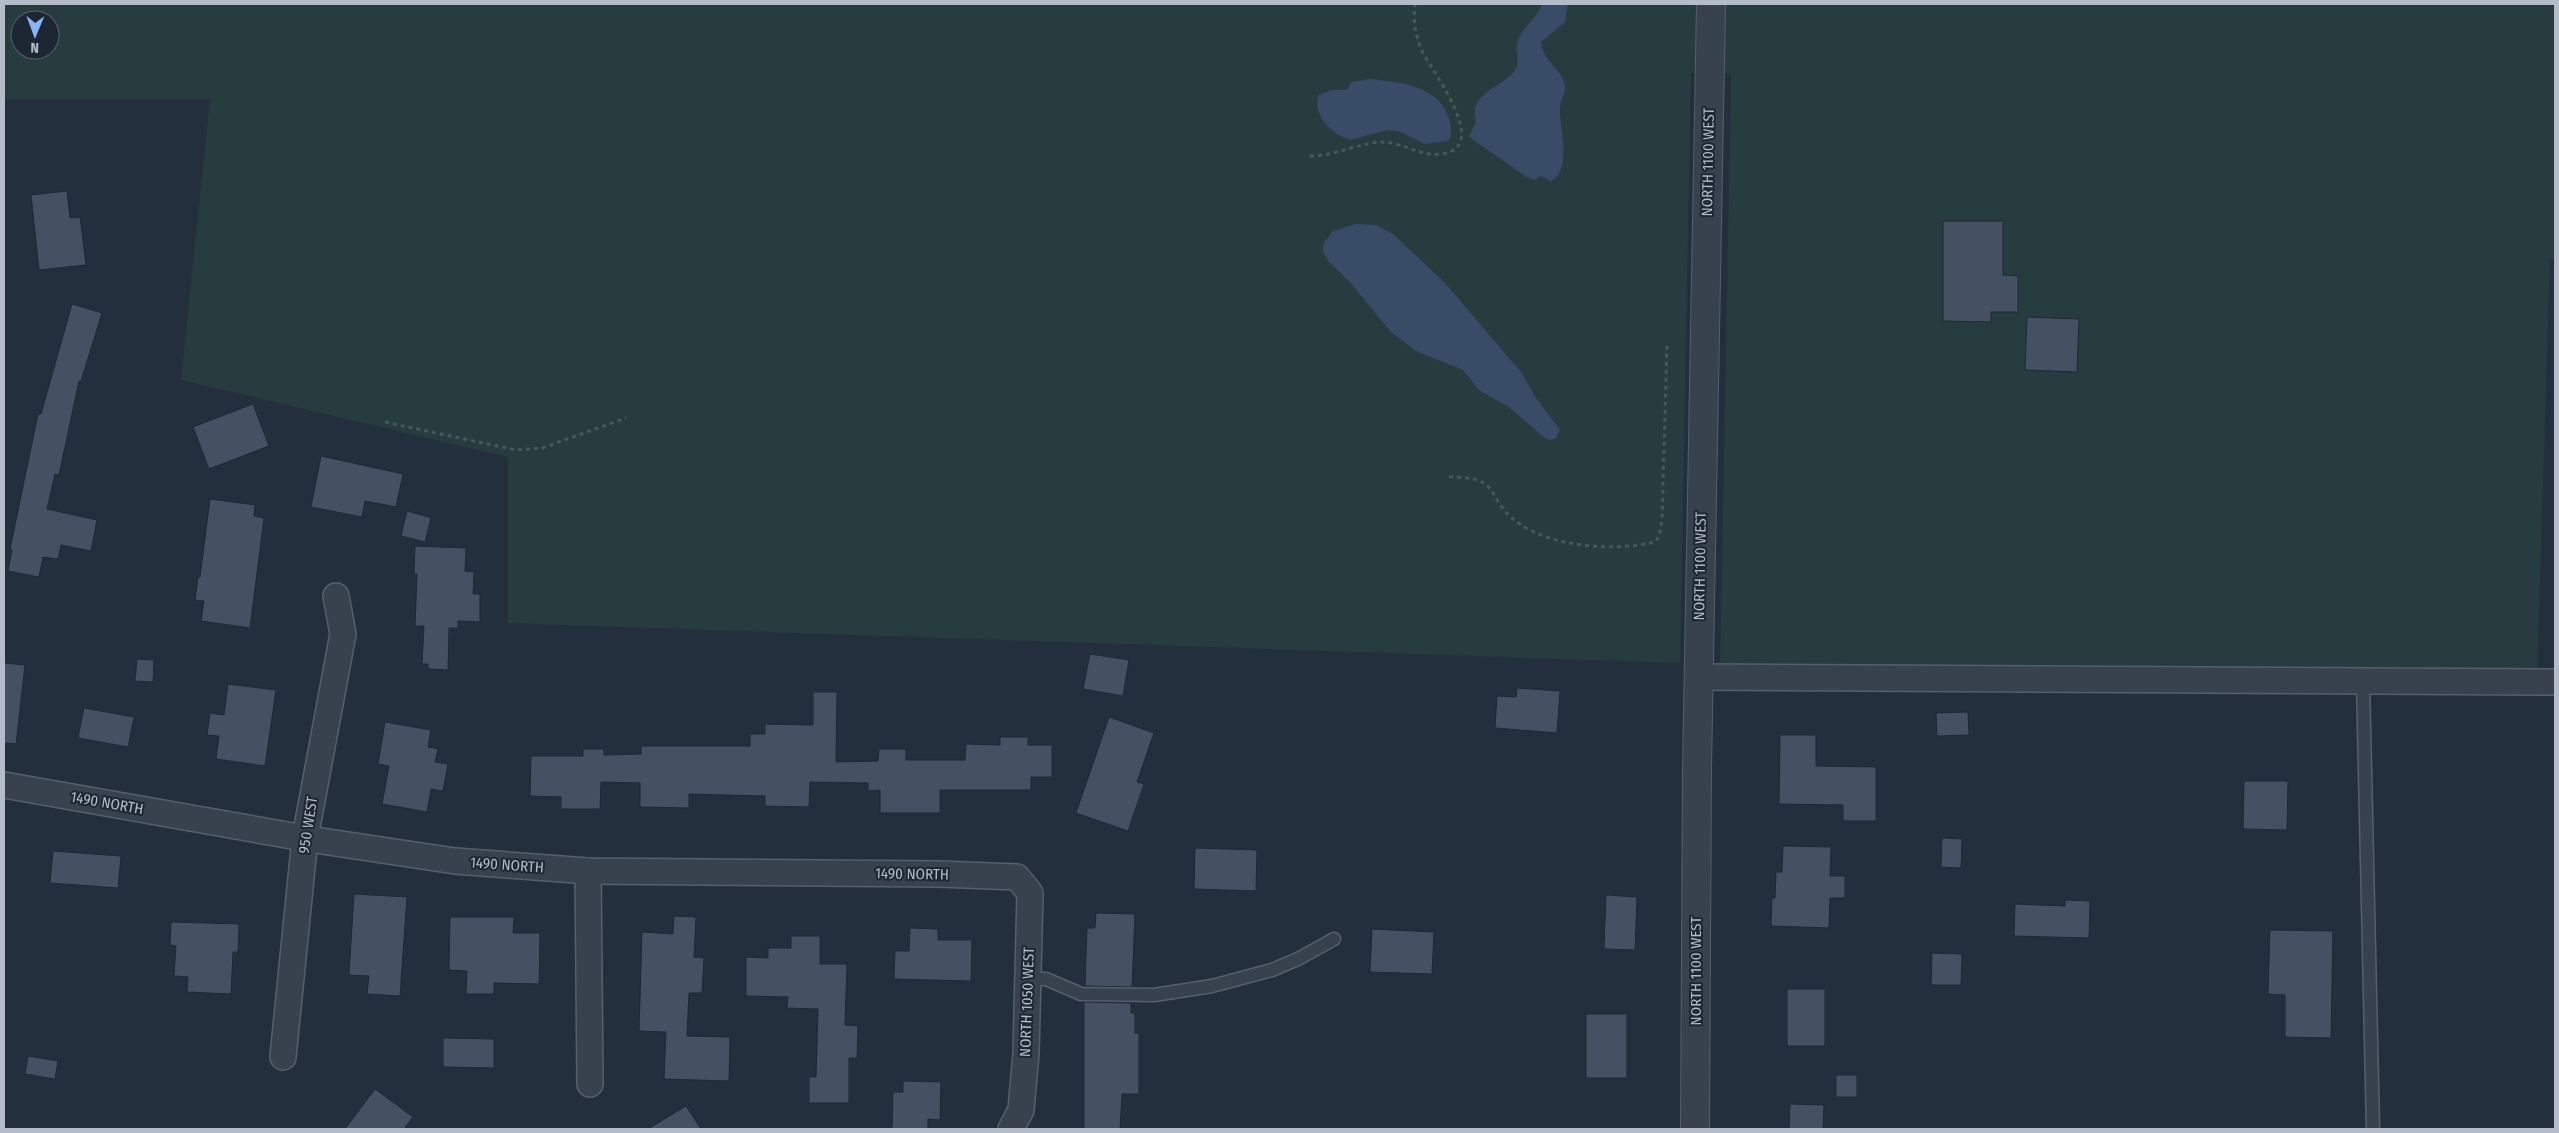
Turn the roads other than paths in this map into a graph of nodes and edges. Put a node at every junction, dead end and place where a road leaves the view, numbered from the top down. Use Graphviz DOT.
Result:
graph roads {
  1 [pos="1711,4"];
  2 [pos="336,596"];
  3 [pos="1698,677"];
  4 [pos="2363,680"];
  5 [pos="2555,682"];
  6 [pos="4,785"];
  7 [pos="305,838"];
  8 [pos="588,871"];
  9 [pos="1017,877"];
  10 [pos="1334,939"];
  11 [pos="1028,979"];
  12 [pos="283,1057"];
  13 [pos="590,1084"];
  14 [pos="1011,1129"];
  15 [pos="1695,1129"];
  16 [pos="2372,1129"];
  1 -- 3 [label="street, NORTH 1100 WEST"];
  2 -- 7 [label="street, 950 WEST"];
  3 -- 4 [label="street"];
  3 -- 15 [label="street, NORTH 1100 WEST"];
  4 -- 5 [label="street"];
  4 -- 16 [label="lane"];
  6 -- 7 [label="street, 1490 NORTH"];
  7 -- 8 [label="street, 1490 NORTH"];
  7 -- 12 [label="street, 950 WEST"];
  8 -- 9 [label="street, 1490 NORTH"];
  8 -- 13 [label="street"];
  9 -- 11 [label="street, NORTH 1050 WEST"];
  10 -- 11 [label="lane"];
  11 -- 14 [label="street, NORTH 1050 WEST"];
}
